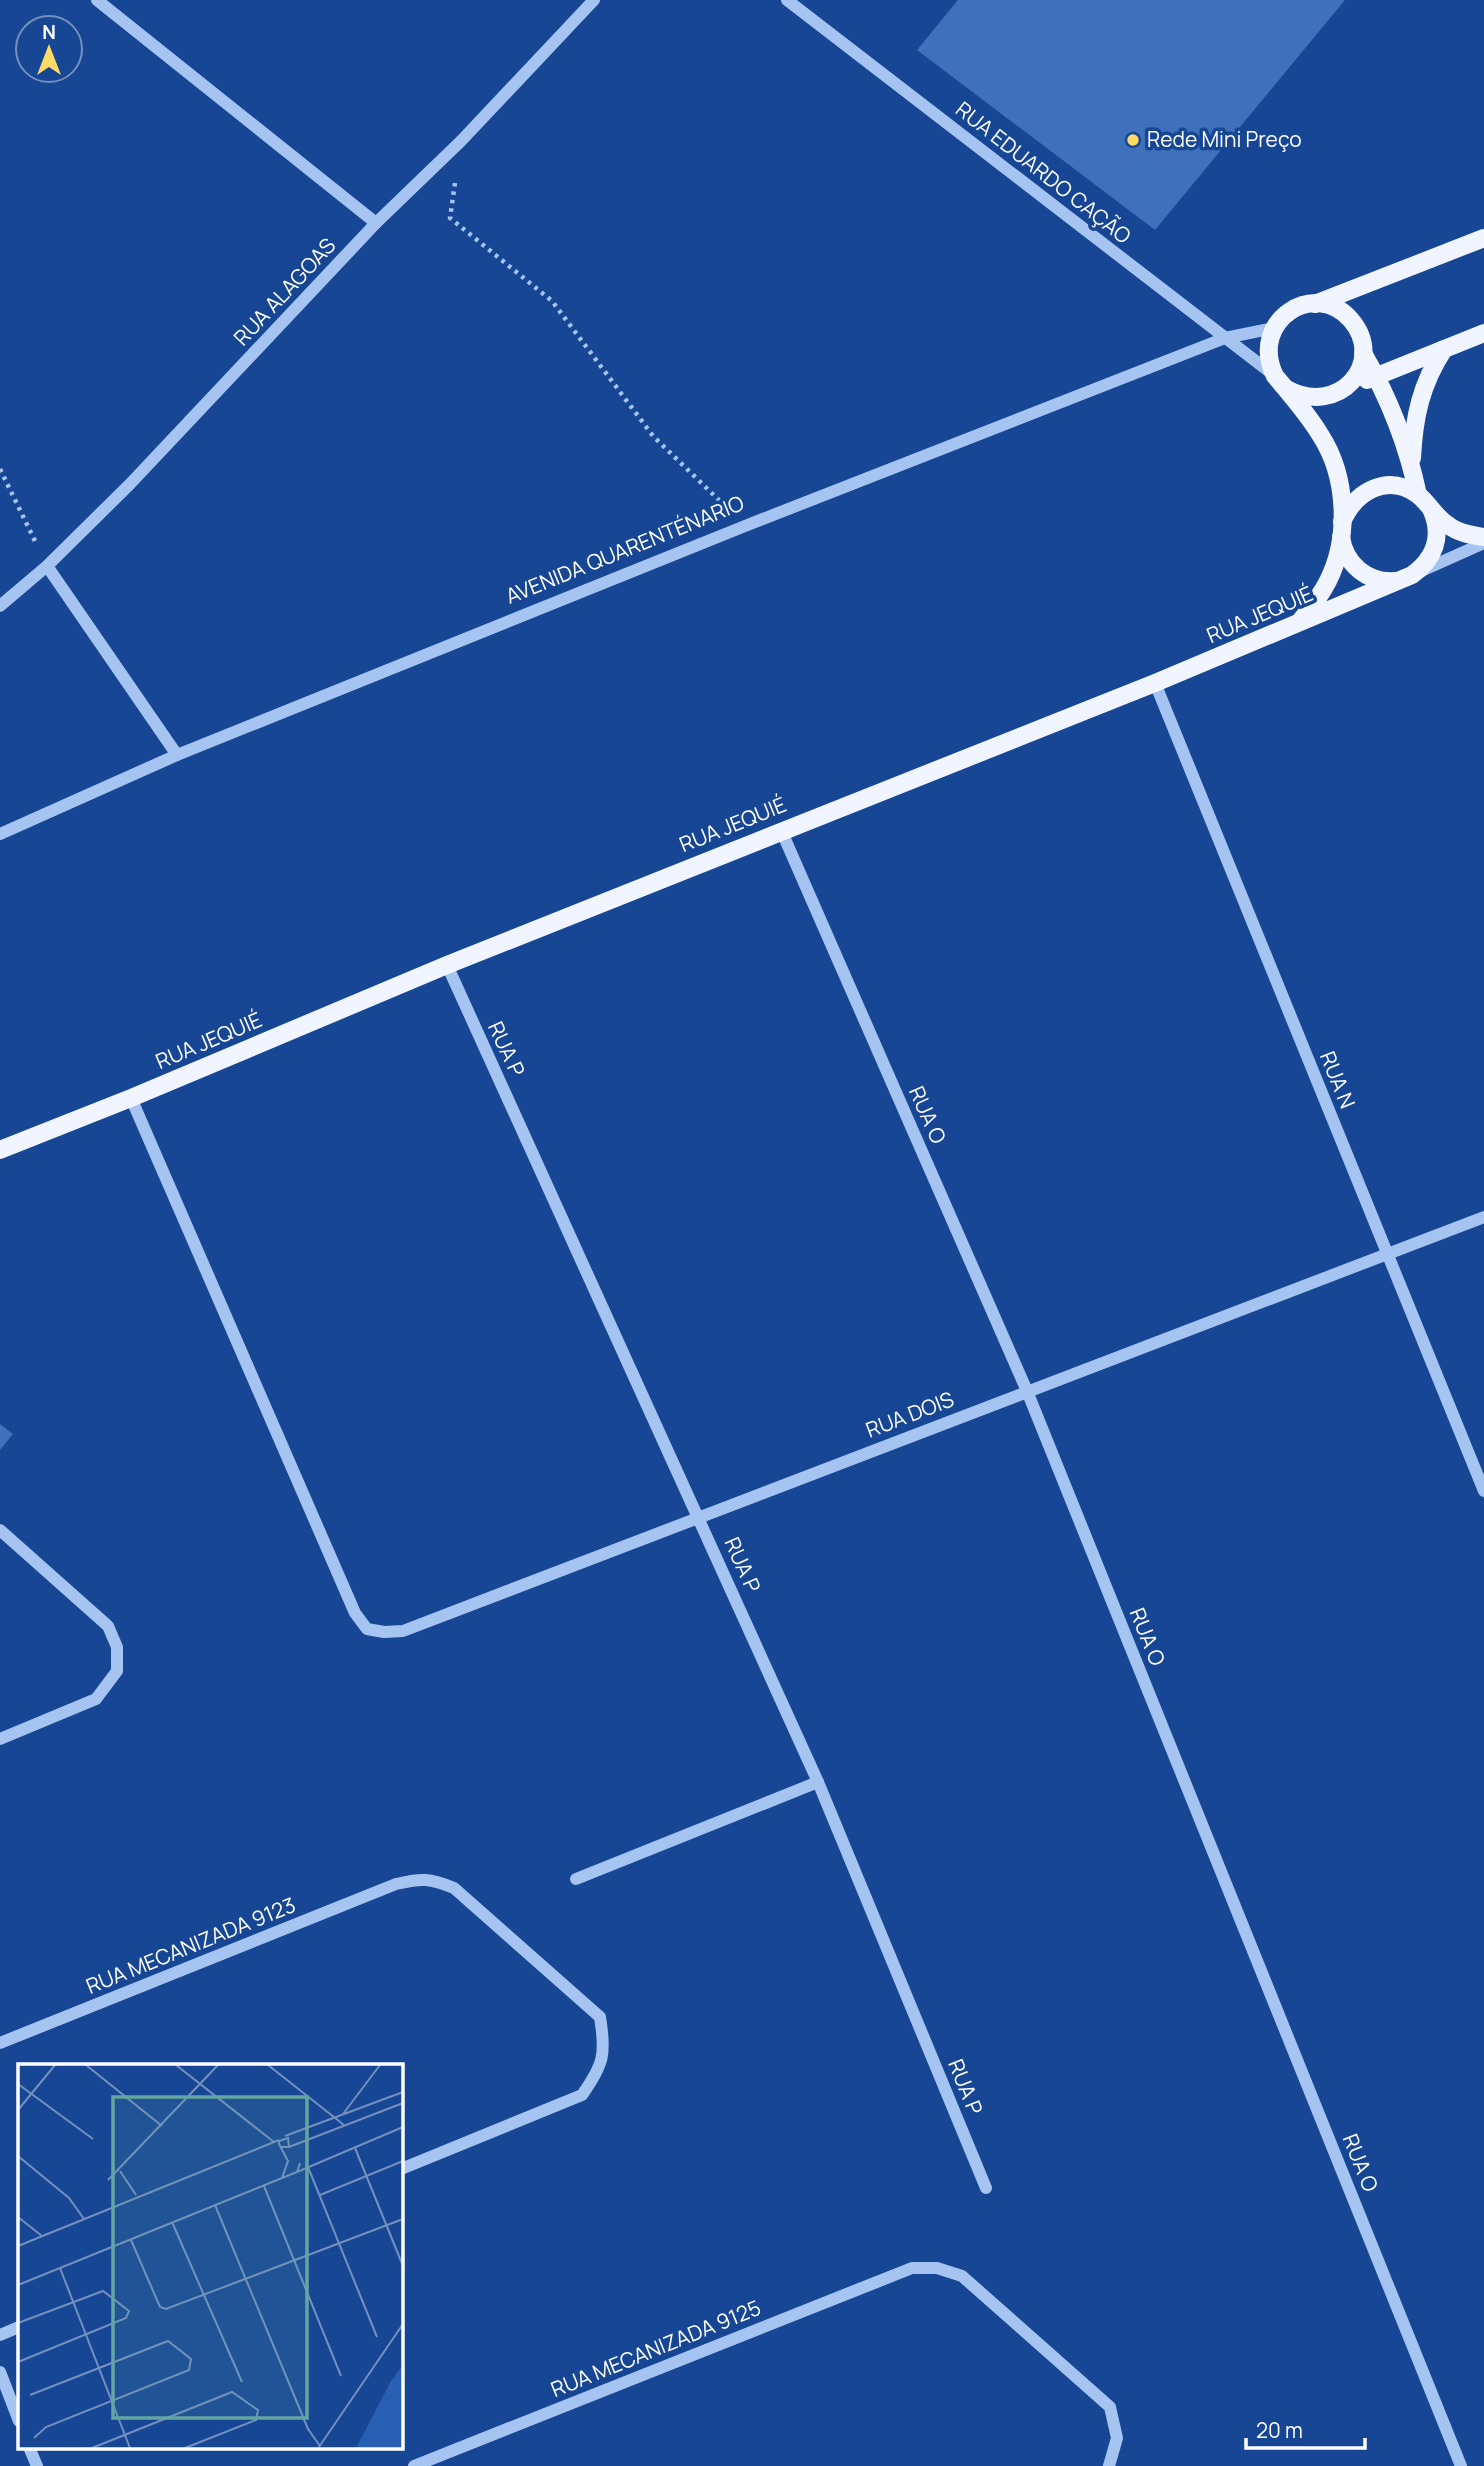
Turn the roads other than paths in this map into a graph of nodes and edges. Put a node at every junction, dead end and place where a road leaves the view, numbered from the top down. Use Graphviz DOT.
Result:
graph roads {
  1 [pos="97,0"];
  2 [pos="594,0"];
  3 [pos="787,0"];
  4 [pos="376,223"];
  5 [pos="1484,237"];
  6 [pos="1302,307"];
  7 [pos="1274,328"];
  8 [pos="1484,333"];
  9 [pos="1224,338"];
  10 [pos="1444,349"];
  11 [pos="1363,353"];
  12 [pos="1377,377"];
  13 [pos="1280,382"];
  14 [pos="1350,384"];
  15 [pos="1412,469"];
  16 [pos="1418,495"];
  17 [pos="1432,511"];
  18 [pos="1342,526"];
  19 [pos="1484,537"];
  20 [pos="1484,543"];
  21 [pos="47,566"];
  22 [pos="1407,577"];
  23 [pos="0,606"];
  24 [pos="1298,623"];
  25 [pos="1155,684"];
  26 [pos="177,755"];
  27 [pos="782,830"];
  28 [pos="0,834"];
  29 [pos="447,965"];
  30 [pos="131,1098"];
  31 [pos="0,1150"];
  32 [pos="1484,1217"];
  33 [pos="1387,1254"];
  34 [pos="1027,1391"];
  35 [pos="1484,1491"];
  36 [pos="699,1517"];
  37 [pos="0,1530"];
  38 [pos="0,1739"];
  39 [pos="818,1782"];
  40 [pos="576,1879"];
  41 [pos="0,2043"];
  42 [pos="402,2169"];
  43 [pos="986,2188"];
  44 [pos="18,2327"];
  45 [pos="0,2335"];
  46 [pos="0,2372"];
  47 [pos="18,2418"];
  48 [pos="29,2448"];
  49 [pos="37,2466"];
  50 [pos="414,2466"];
  51 [pos="1109,2466"];
  52 [pos="1461,2466"];
  1 -- 4 [label="street"];
  2 -- 4 [label="street, RUA ALAGOAS"];
  3 -- 9 [label="street, RUA EDUARDO CAÇÃO"];
  4 -- 21 [label="street, RUA ALAGOAS"];
  5 -- 6 [label="main road"];
  6 -- 7 [label="main road"];
  6 -- 11 [label="main road"];
  7 -- 9 [label="street, AVENIDA QUARENTÉNARIO"];
  7 -- 13 [label="main road"];
  8 -- 10 [label="main road"];
  9 -- 13 [label="street, RUA EDUARDO CAÇÃO"];
  9 -- 26 [label="street, AVENIDA QUARENTÉNARIO"];
  10 -- 12 [label="main road"];
  10 -- 15 [label="main road"];
  11 -- 12 [label="main road"];
  11 -- 14 [label="main road"];
  12 -- 14 [label="main road"];
  12 -- 15 [label="main road"];
  13 -- 14 [label="main road"];
  13 -- 18 [label="main road"];
  15 -- 16 [label="main road"];
  16 -- 17 [label="main road"];
  16 -- 18 [label="main road"];
  17 -- 19 [label="main road"];
  17 -- 22 [label="main road"];
  18 -- 22 [label="main road"];
  18 -- 24 [label="main road"];
  20 -- 22 [label="street, RUA JEQUIÉ"];
  21 -- 23 [label="street, RUA ALAGOAS"];
  21 -- 26 [label="street"];
  22 -- 24 [label="main road, RUA JEQUIÉ"];
  24 -- 25 [label="main road, RUA JEQUIÉ"];
  25 -- 27 [label="main road, RUA JEQUIÉ"];
  25 -- 33 [label="street, RUA N"];
  26 -- 28 [label="street, AVENIDA QUARENTÉNARIO"];
  27 -- 29 [label="main road, RUA JEQUIÉ"];
  27 -- 34 [label="street, RUA O"];
  29 -- 30 [label="main road, RUA JEQUIÉ"];
  29 -- 36 [label="street, RUA P"];
  30 -- 31 [label="main road, RUA JEQUIÉ"];
  30 -- 36 [label="street, RUA DOIS"];
  32 -- 33 [label="street, RUA DOIS"];
  33 -- 34 [label="street, RUA DOIS"];
  33 -- 35 [label="street, RUA N"];
  34 -- 36 [label="street, RUA DOIS"];
  34 -- 52 [label="street, RUA O"];
  36 -- 39 [label="street, RUA P"];
  37 -- 38 [label="street"];
  39 -- 40 [label="street"];
  39 -- 43 [label="street, RUA P"];
  41 -- 42 [label="street, RUA MECANIZADA 9123"];
  44 -- 45 [label="street"];
  46 -- 47 [label="street"];
  48 -- 49 [label="street"];
  50 -- 51 [label="street, RUA MECANIZADA 9125"];
}
